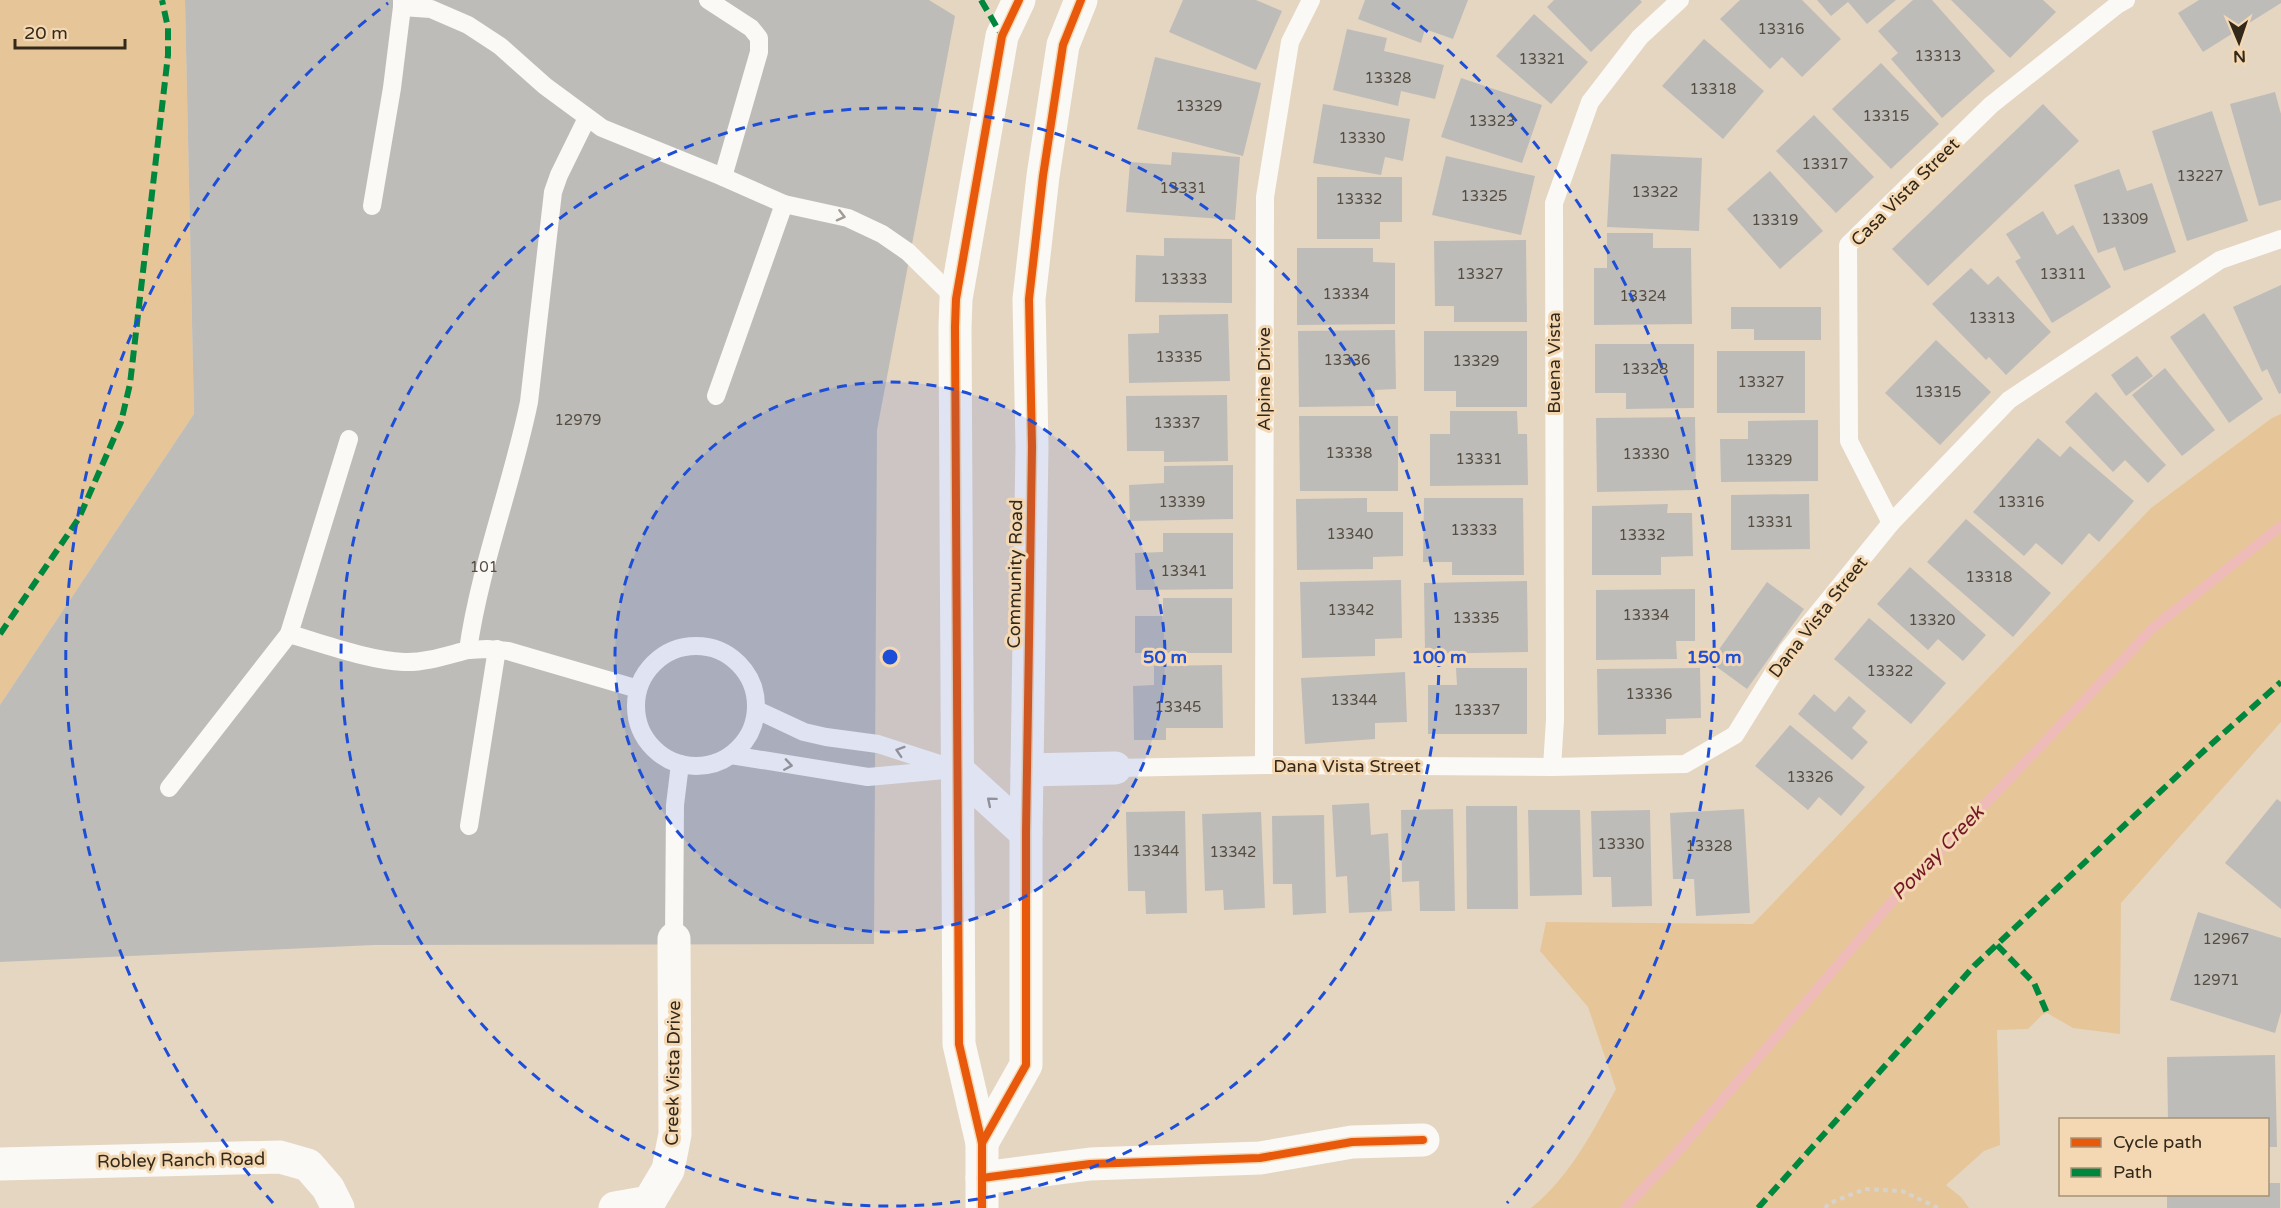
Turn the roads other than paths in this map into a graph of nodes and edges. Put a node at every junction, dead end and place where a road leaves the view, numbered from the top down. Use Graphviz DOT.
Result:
graph roads {
  1 [pos="708,0"];
  2 [pos="1019,0"];
  3 [pos="1081,0"];
  4 [pos="1311,0"];
  5 [pos="1680,0"];
  6 [pos="2126,0"];
  7 [pos="402,4"];
  8 [pos="586,118"];
  9 [pos="723,177"];
  10 [pos="784,204"];
  11 [pos="372,206"];
  12 [pos="2281,239"];
  13 [pos="956,299"];
  14 [pos="716,396"];
  15 [pos="349,439"];
  16 [pos="1891,523"];
  17 [pos="289,634"];
  18 [pos="497,649"];
  19 [pos="468,650"];
  20 [pos="638,689"];
  21 [pos="757,710"];
  22 [pos="730,755"];
  23 [pos="681,764"];
  24 [pos="1264,765"];
  25 [pos="1552,767"];
  26 [pos="1115,768"];
  27 [pos="956,769"];
  28 [pos="1028,770"];
  29 [pos="169,788"];
  30 [pos="469,826"];
  31 [pos="1026,832"];
  32 [pos="674,939"];
  33 [pos="1423,1140"];
  34 [pos="982,1143"];
  35 [pos="0,1164"];
  36 [pos="982,1193"];
  37 [pos="338,1208"];
  38 [pos="615,1208"];
  1 -- 9 [label="lane"];
  2 -- 13 [label="main road, Community Road"];
  3 -- 28 [label="main road, Community Road"];
  4 -- 24 [label="lane, Alpine Drive"];
  5 -- 25 [label="lane, Buena Vista"];
  6 -- 16 [label="lane, Casa Vista Street"];
  7 -- 8 [label="lane"];
  7 -- 11 [label="lane"];
  8 -- 9 [label="lane"];
  8 -- 19 [label="lane"];
  9 -- 10 [label="lane"];
  10 -- 13 [label="lane, one-way"];
  10 -- 14 [label="lane"];
  12 -- 16 [label="lane, Dana Vista Street"];
  13 -- 27 [label="main road, Community Road"];
  15 -- 17 [label="lane"];
  16 -- 25 [label="lane, Dana Vista Street"];
  17 -- 19 [label="lane"];
  17 -- 29 [label="lane"];
  18 -- 19 [label="lane"];
  18 -- 20 [label="lane"];
  18 -- 30 [label="lane"];
  20 -- 21 [label="lane"];
  20 -- 23 [label="lane"];
  21 -- 22 [label="lane"];
  27 -- 21 [label="lane, one-way"];
  22 -- 23 [label="lane"];
  22 -- 27 [label="lane, one-way"];
  23 -- 32 [label="lane"];
  24 -- 25 [label="lane, Dana Vista Street"];
  24 -- 26 [label="lane, Dana Vista Street"];
  26 -- 28 [label="main road, Dana Vista Street"];
  31 -- 27 [label="main road, one-way"];
  27 -- 34 [label="main road, Community Road"];
  28 -- 31 [label="main road, Community Road"];
  31 -- 34 [label="main road, Community Road"];
  32 -- 38 [label="main road, Creek Vista Drive"];
  33 -- 36 [label="main road"];
  34 -- 36 [label="main road, Community Road"];
  35 -- 37 [label="main road, Robley Ranch Road"];
}
